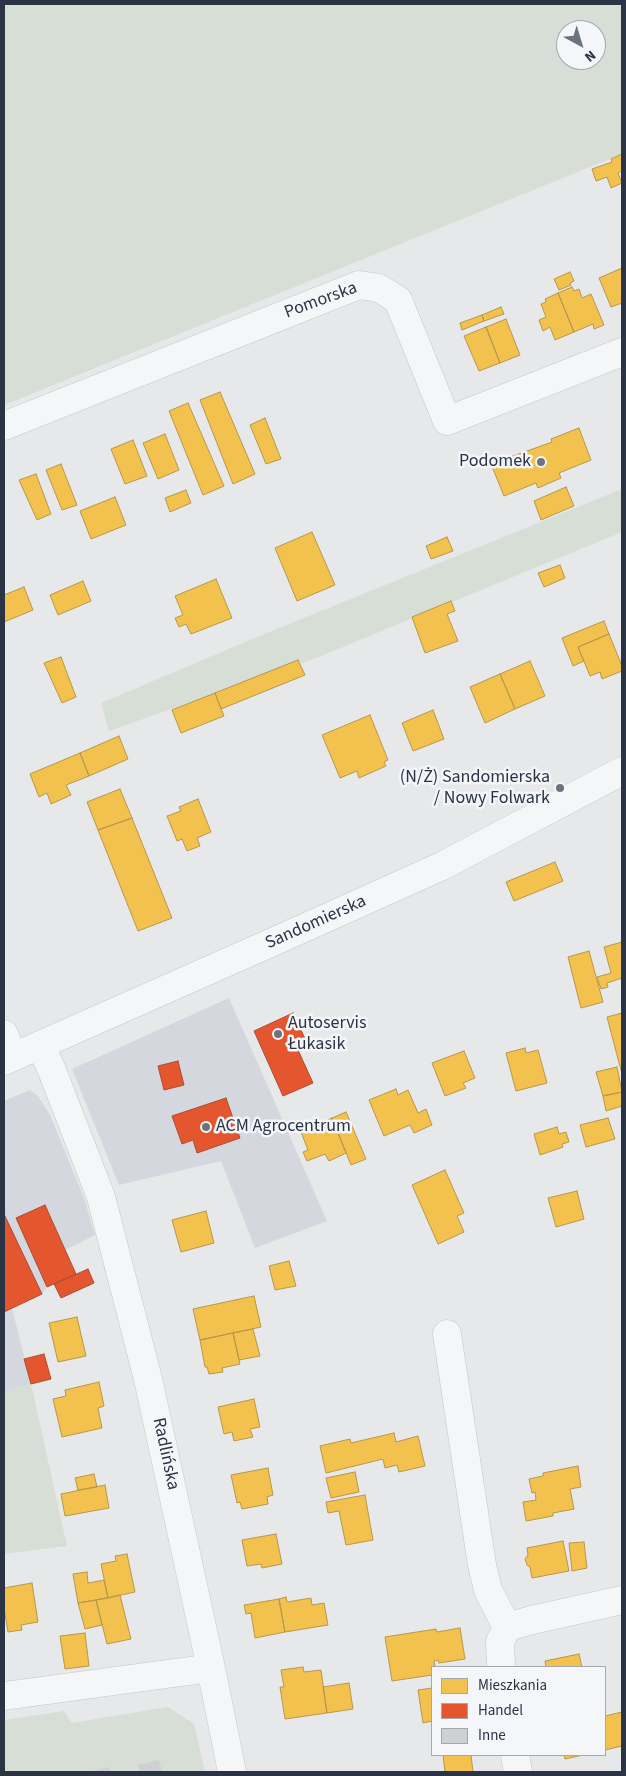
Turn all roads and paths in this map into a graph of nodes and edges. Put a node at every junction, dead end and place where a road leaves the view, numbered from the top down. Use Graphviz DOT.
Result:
graph roads {
  1 [pos="622,352"];
  2 [pos="4,426"];
  3 [pos="622,772"];
  4 [pos="40,1045"];
  5 [pos="7,1050"];
  6 [pos="447,1334"];
  7 [pos="622,1600"];
  8 [pos="506,1627"];
  9 [pos="502,1666"];
  10 [pos="211,1668"];
  11 [pos="4,1696"];
  12 [pos="515,1756"];
  13 [pos="232,1772"];
  14 [pos="518,1772"];
  1 -- 2 [label="street, Pomorska"];
  3 -- 4 [label="street, Sandomierska"];
  4 -- 5 [label="street, Sandomierska"];
  4 -- 10 [label="street, Radlińska"];
  6 -- 8 [label="street"];
  7 -- 8 [label="street"];
  8 -- 9 [label="street"];
  10 -- 11 [label="street"];
  10 -- 13 [label="street, Radlińska"];
  12 -- 14 [label="street"];
}
